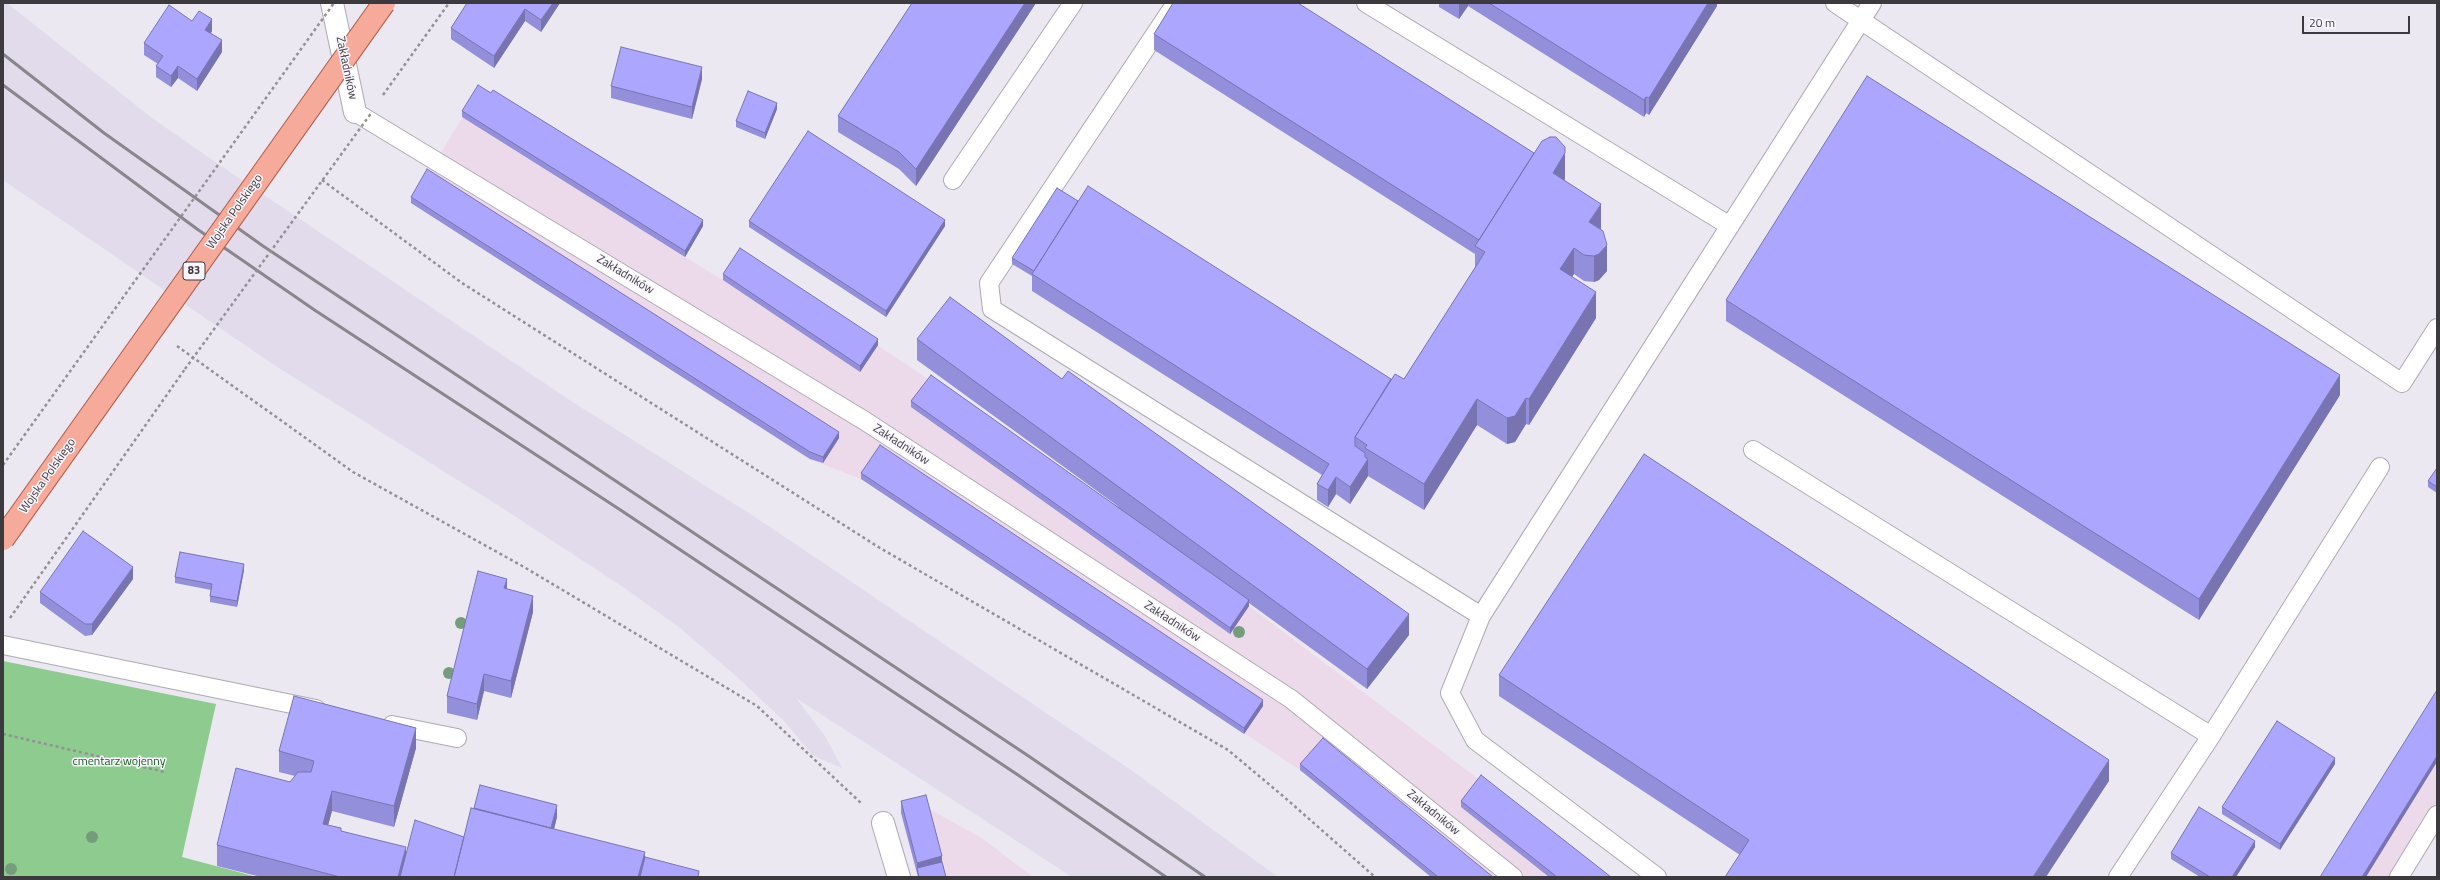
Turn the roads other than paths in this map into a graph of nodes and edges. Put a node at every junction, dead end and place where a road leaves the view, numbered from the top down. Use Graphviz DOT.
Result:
graph roads {
  1 [pos="333,3"];
  2 [pos="384,3"];
  3 [pos="1074,3"];
  4 [pos="1176,3"];
  5 [pos="1366,3"];
  6 [pos="1835,3"];
  7 [pos="1872,3"];
  8 [pos="1862,20"];
  9 [pos="364,112"];
  10 [pos="953,180"];
  11 [pos="1730,226"];
  12 [pos="2437,328"];
  13 [pos="1753,450"];
  14 [pos="2380,467"];
  15 [pos="3,539"];
  16 [pos="1481,616"];
  17 [pos="3,645"];
  18 [pos="331,712"];
  19 [pos="378,722"];
  20 [pos="2211,736"];
  21 [pos="456,738"];
  22 [pos="2437,815"];
  23 [pos="883,823"];
  24 [pos="899,877"];
  25 [pos="1514,877"];
  26 [pos="1657,877"];
  27 [pos="2118,877"];
  28 [pos="2398,877"];
  1 -- 9 [label="street, Zakładników"];
  2 -- 15 [label="main road, Wojska Polskiego / 83, bridge"];
  3 -- 10 [label="lane"];
  4 -- 16 [label="lane"];
  5 -- 11 [label="lane"];
  6 -- 8 [label="lane"];
  7 -- 8 [label="lane"];
  8 -- 11 [label="lane"];
  8 -- 12 [label="lane"];
  9 -- 25 [label="lane, Zakładników"];
  11 -- 16 [label="lane"];
  13 -- 20 [label="lane"];
  14 -- 20 [label="lane"];
  16 -- 26 [label="lane"];
  17 -- 18 [label="lane"];
  19 -- 21 [label="lane"];
  20 -- 27 [label="lane"];
  22 -- 28 [label="lane"];
  23 -- 24 [label="street"];
}
